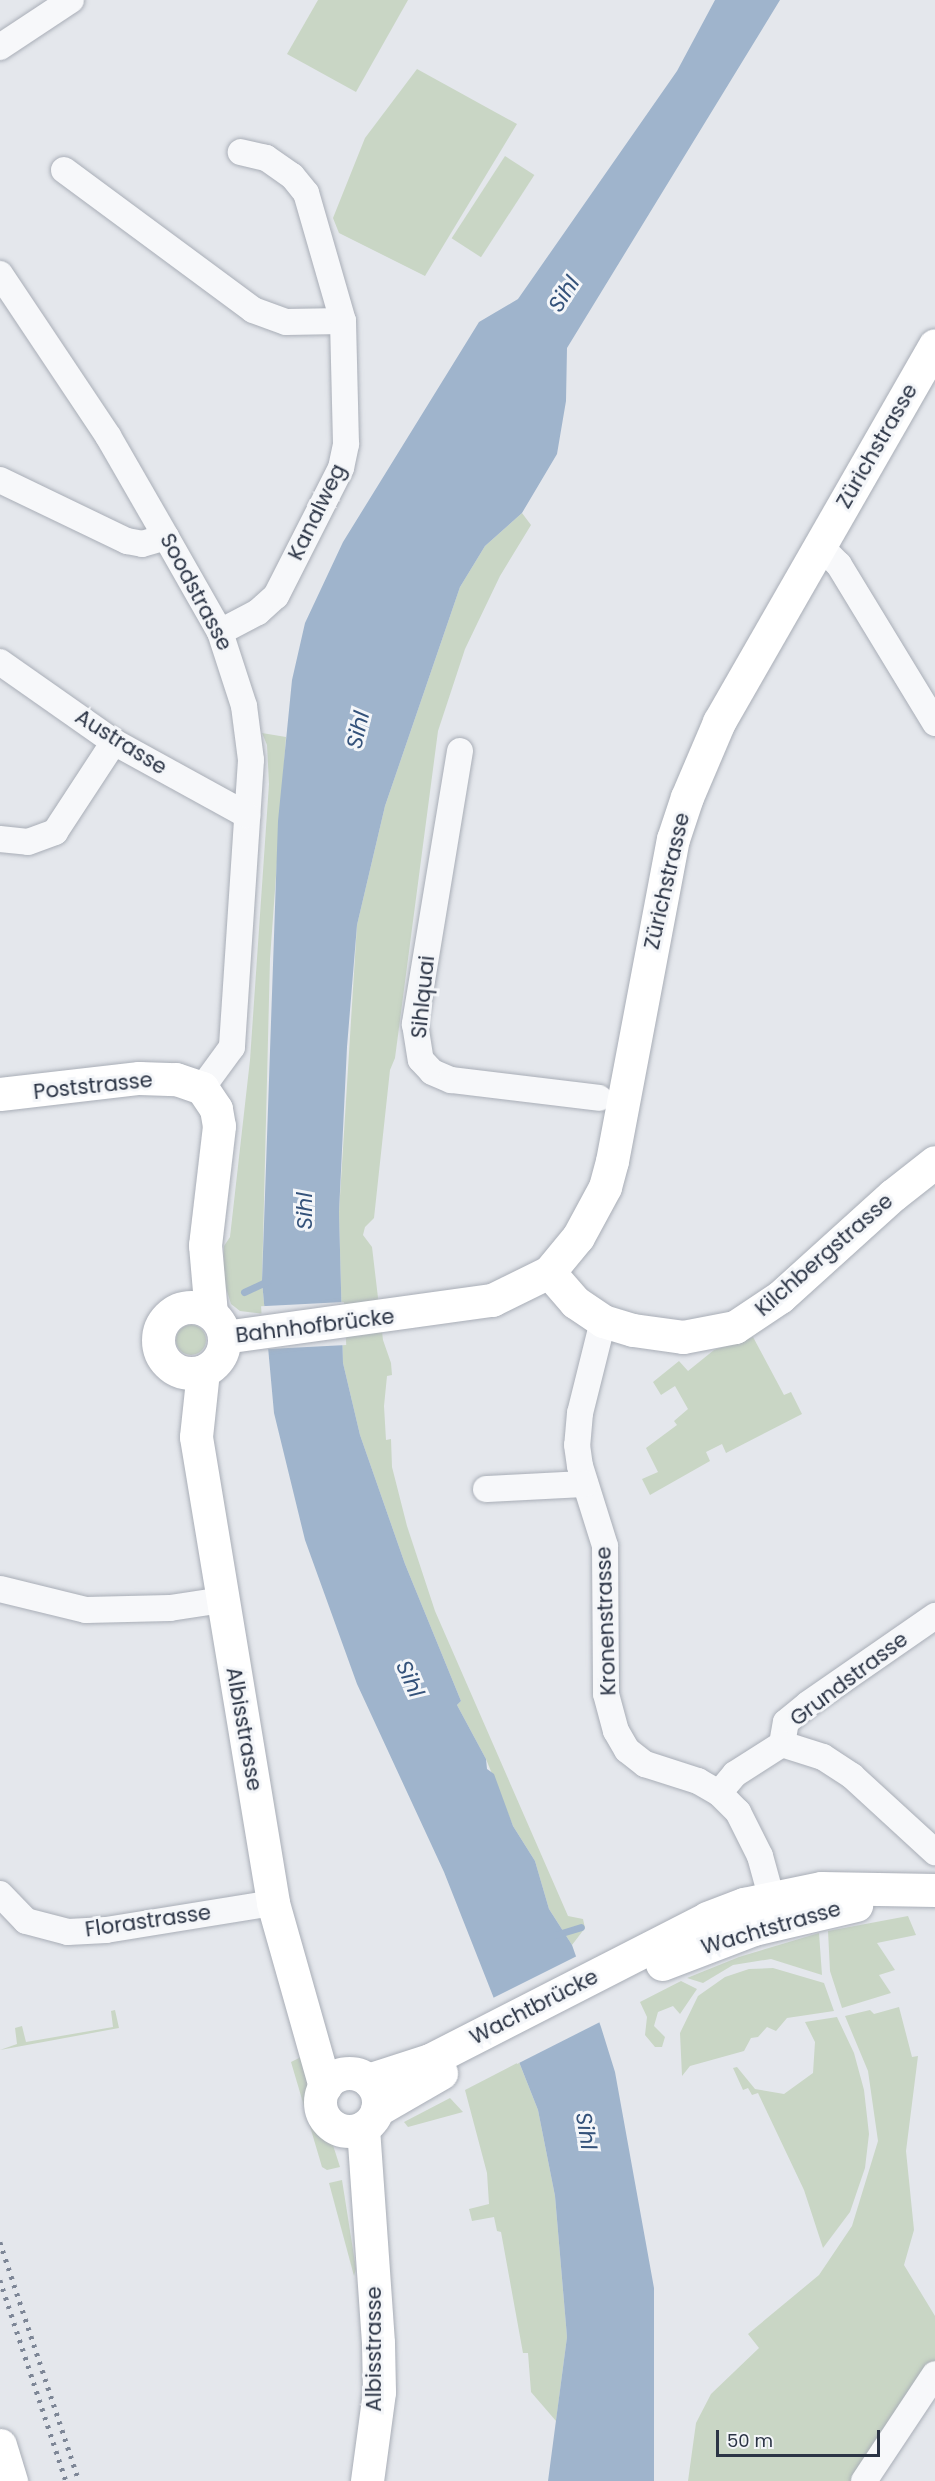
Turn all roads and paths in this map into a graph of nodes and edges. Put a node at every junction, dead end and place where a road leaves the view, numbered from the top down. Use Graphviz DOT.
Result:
graph roads {
  1 [pos="71,0"];
  2 [pos="0,47"];
  3 [pos="241,152"];
  4 [pos="64,170"];
  5 [pos="0,274"];
  6 [pos="343,321"];
  7 [pos="935,345"];
  8 [pos="0,480"];
  9 [pos="166,537"];
  10 [pos="819,545"];
  11 [pos="220,632"];
  12 [pos="0,662"];
  13 [pos="935,723"];
  14 [pos="114,742"];
  15 [pos="460,751"];
  16 [pos="247,815"];
  17 [pos="0,839"];
  18 [pos="201,1088"];
  19 [pos="0,1094"];
  20 [pos="598,1098"];
  21 [pos="935,1162"];
  22 [pos="549,1272"];
  23 [pos="405,1315"];
  24 [pos="603,1320"];
  25 [pos="215,1324"];
  26 [pos="191,1371"];
  27 [pos="585,1484"];
  28 [pos="486,1489"];
  29 [pos="0,1589"];
  30 [pos="222,1600"];
  31 [pos="935,1616"];
  32 [pos="782,1744"];
  33 [pos="719,1793"];
  34 [pos="935,1852"];
  35 [pos="935,1890"];
  36 [pos="0,1894"];
  37 [pos="273,1903"];
  38 [pos="775,1909"];
  39 [pos="611,1978"];
  40 [pos="353,2101"];
  41 [pos="935,2374"];
  42 [pos="0,2445"];
  43 [pos="11,2481"];
  44 [pos="367,2481"];
  45 [pos="864,2481"];
  1 -- 2 [label="street"];
  3 -- 6 [label="street, Kanalweg"];
  4 -- 6 [label="street"];
  5 -- 9 [label="street, Soodstrasse"];
  6 -- 11 [label="street, Kanalweg"];
  7 -- 10 [label="main road, Zürichstrasse"];
  8 -- 9 [label="street"];
  9 -- 11 [label="street, Soodstrasse"];
  10 -- 13 [label="street"];
  10 -- 22 [label="main road, Zürichstrasse"];
  11 -- 16 [label="street, Soodstrasse"];
  12 -- 14 [label="street, Austrasse"];
  14 -- 16 [label="street, Austrasse"];
  14 -- 17 [label="street"];
  15 -- 20 [label="street, Sihlquai"];
  16 -- 18 [label="street, Soodstrasse"];
  18 -- 19 [label="main road, Poststrasse"];
  18 -- 25 [label="main road"];
  21 -- 24 [label="main road, Kilchbergstrasse"];
  22 -- 23 [label="main road, Zürichstrasse"];
  22 -- 24 [label="main road, Kilchbergstrasse"];
  23 -- 25 [label="main road, Bahnhofbrücke"];
  24 -- 27 [label="street, Kronenstrasse"];
  25 -- 26 [label="main road"];
  25 -- 26 [label="main road"];
  26 -- 30 [label="main road, Albisstrasse"];
  27 -- 28 [label="street"];
  27 -- 33 [label="street, Kronenstrasse"];
  29 -- 30 [label="street"];
  30 -- 37 [label="main road, Albisstrasse"];
  31 -- 32 [label="street, Grundstrasse"];
  32 -- 33 [label="street, Grundstrasse"];
  32 -- 34 [label="street"];
  33 -- 38 [label="street, Kronenstrasse"];
  35 -- 38 [label="main road, Wachtstrasse"];
  36 -- 37 [label="street, Florastrasse"];
  37 -- 40 [label="main road, Albisstrasse"];
  38 -- 39 [label="main road, Wachtstrasse"];
  39 -- 40 [label="main road, Wachtbrücke"];
  40 -- 44 [label="main road, Albisstrasse"];
  41 -- 45 [label="street"];
  42 -- 43 [label="main road"];
}
